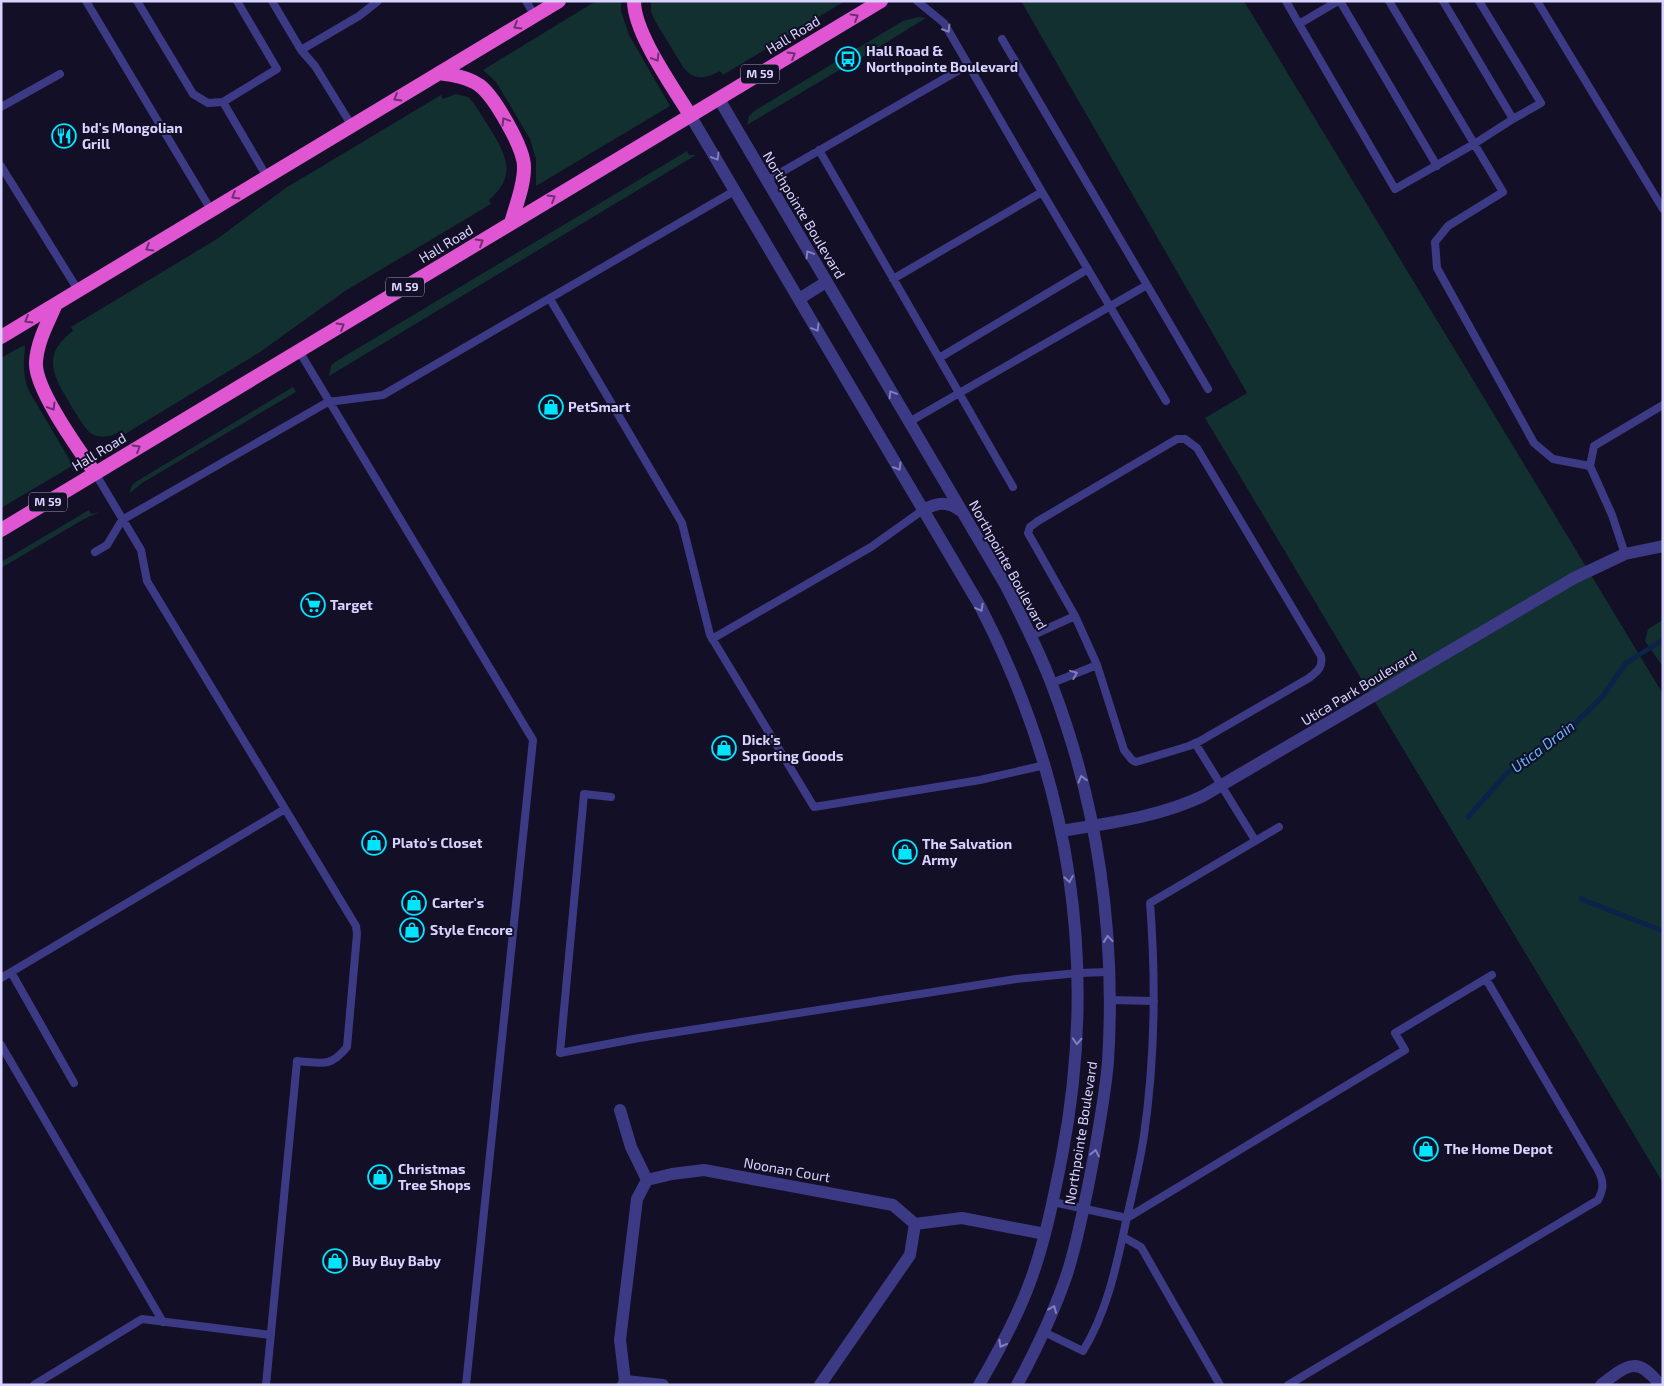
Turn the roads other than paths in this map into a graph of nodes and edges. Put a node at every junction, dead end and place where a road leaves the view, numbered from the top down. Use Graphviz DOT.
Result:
graph roads {
  1 [pos="86,1"];
  2 [pos="137,1"];
  3 [pos="237,1"];
  4 [pos="272,1"];
  5 [pos="526,1"];
  6 [pos="559,1"];
  7 [pos="634,1"];
  8 [pos="881,1"];
  9 [pos="917,1"];
  10 [pos="1286,1"];
  11 [pos="1339,1"];
  12 [pos="1389,1"];
  13 [pos="1442,1"];
  14 [pos="1480,1"];
  15 [pos="1537,1"];
  16 [pos="378,2"];
  17 [pos="535,16"];
  18 [pos="1299,24"];
  19 [pos="1002,40"];
  20 [pos="301,50"];
  21 [pos="968,65"];
  22 [pos="439,73"];
  23 [pos="60,74"];
  24 [pos="719,99"];
  25 [pos="223,102"];
  26 [pos="1,107"];
  27 [pos="690,116"];
  28 [pos="1513,119"];
  29 [pos="352,126"];
  30 [pos="1474,144"];
  31 [pos="819,150"];
  32 [pos="1,166"];
  33 [pos="1437,166"];
  34 [pos="267,177"];
  35 [pos="766,181"];
  36 [pos="736,190"];
  37 [pos="1042,192"];
  38 [pos="1663,209"];
  39 [pos="211,210"];
  40 [pos="511,223"];
  41 [pos="1088,269"];
  42 [pos="893,279"];
  43 [pos="826,282"];
  44 [pos="1147,285"];
  45 [pos="78,290"];
  46 [pos="550,299"];
  47 [pos="799,299"];
  48 [pos="56,304"];
  49 [pos="1111,306"];
  50 [pos="1,336"];
  51 [pos="299,351"];
  52 [pos="939,358"];
  53 [pos="1208,389"];
  54 [pos="960,392"];
  55 [pos="1166,400"];
  56 [pos="328,402"];
  57 [pos="1663,405"];
  58 [pos="909,422"];
  59 [pos="1590,466"];
  60 [pos="95,474"];
  61 [pos="1013,487"];
  62 [pos="924,510"];
  63 [pos="961,511"];
  64 [pos="122,520"];
  65 [pos="1,530"];
  66 [pos="1663,546"];
  67 [pos="95,552"];
  68 [pos="1625,554"];
  69 [pos="1075,616"];
  70 [pos="1031,636"];
  71 [pos="712,639"];
  72 [pos="1097,665"];
  73 [pos="1052,683"];
  74 [pos="1195,743"];
  75 [pos="1045,765"];
  76 [pos="1223,786"];
  77 [pos="611,797"];
  78 [pos="285,809"];
  79 [pos="1093,826"];
  80 [pos="1278,827"];
  81 [pos="1061,831"];
  82 [pos="1255,840"];
  83 [pos="11,972"];
  84 [pos="1078,972"];
  85 [pos="1110,972"];
  86 [pos="1,978"];
  87 [pos="1110,1000"];
  88 [pos="1154,1001"];
  89 [pos="1,1045"];
  90 [pos="74,1083"];
  91 [pos="620,1110"];
  92 [pos="646,1180"];
  93 [pos="1053,1202"];
  94 [pos="1084,1209"];
  95 [pos="1127,1218"];
  96 [pos="915,1224"];
  97 [pos="1045,1234"];
  98 [pos="1123,1237"];
  99 [pos="164,1322"];
  100 [pos="1044,1332"];
  101 [pos="271,1335"];
  102 [pos="624,1383"];
  103 [pos="34,1385"];
  104 [pos="266,1385"];
  105 [pos="466,1385"];
  106 [pos="663,1385"];
  107 [pos="820,1385"];
  108 [pos="979,1385"];
  109 [pos="1017,1385"];
  110 [pos="1220,1385"];
  111 [pos="1288,1385"];
  112 [pos="1601,1385"];
  113 [pos="1660,1385"];
  1 -- 39 [label="lane"];
  2 -- 25 [label="lane"];
  3 -- 25 [label="lane"];
  4 -- 20 [label="lane"];
  5 -- 17 [label="lane"];
  6 -- 17 [label="highway"];
  7 -- 27 [label="highway, one-way"];
  24 -- 8 [label="highway, Hall Road / M 59, one-way"];
  9 -- 21 [label="lane, one-way"];
  10 -- 18 [label="lane"];
  11 -- 18 [label="lane"];
  11 -- 33 [label="lane"];
  12 -- 30 [label="lane"];
  13 -- 28 [label="lane"];
  14 -- 28 [label="lane"];
  15 -- 38 [label="lane"];
  16 -- 20 [label="lane"];
  17 -- 22 [label="highway, one-way"];
  18 -- 33 [label="lane"];
  19 -- 44 [label="lane"];
  20 -- 29 [label="lane"];
  21 -- 31 [label="lane"];
  21 -- 37 [label="lane"];
  22 -- 29 [label="highway, one-way"];
  40 -- 22 [label="highway, one-way"];
  23 -- 26 [label="lane"];
  24 -- 27 [label="highway, Hall Road / M 59"];
  24 -- 35 [label="street, Northpointe Boulevard"];
  25 -- 34 [label="lane"];
  27 -- 36 [label="street, Northpointe Boulevard, one-way"];
  40 -- 27 [label="highway, Hall Road / M 59, one-way"];
  28 -- 30 [label="lane"];
  29 -- 34 [label="highway"];
  30 -- 33 [label="lane"];
  30 -- 59 [label="lane"];
  31 -- 35 [label="lane"];
  31 -- 42 [label="lane"];
  32 -- 45 [label="lane"];
  34 -- 39 [label="highway, one-way"];
  43 -- 35 [label="street, Northpointe Boulevard, one-way"];
  36 -- 46 [label="lane"];
  36 -- 47 [label="street, Northpointe Boulevard"];
  37 -- 41 [label="lane"];
  37 -- 42 [label="lane"];
  39 -- 45 [label="highway, one-way"];
  51 -- 40 [label="highway, Hall Road / M 59, one-way"];
  41 -- 49 [label="lane"];
  41 -- 52 [label="lane"];
  42 -- 52 [label="lane"];
  43 -- 47 [label="street"];
  58 -- 43 [label="street, Northpointe Boulevard, one-way"];
  44 -- 49 [label="lane"];
  44 -- 53 [label="lane"];
  45 -- 48 [label="highway"];
  46 -- 56 [label="lane"];
  46 -- 71 [label="lane"];
  47 -- 62 [label="street, Northpointe Boulevard, one-way"];
  48 -- 50 [label="highway, one-way"];
  48 -- 60 [label="highway, one-way"];
  49 -- 54 [label="lane"];
  49 -- 55 [label="lane"];
  51 -- 56 [label="lane"];
  60 -- 51 [label="highway, Hall Road / M 59, one-way"];
  52 -- 54 [label="lane"];
  54 -- 58 [label="lane"];
  54 -- 61 [label="lane"];
  56 -- 64 [label="lane"];
  56 -- 105 [label="lane"];
  57 -- 59 [label="lane"];
  58 -- 63 [label="street, Northpointe Boulevard"];
  59 -- 68 [label="lane"];
  60 -- 64 [label="lane"];
  60 -- 65 [label="highway, Hall Road / M 59"];
  62 -- 63 [label="street"];
  62 -- 71 [label="lane"];
  62 -- 75 [label="street, Northpointe Boulevard, one-way"];
  63 -- 70 [label="street, Northpointe Boulevard"];
  64 -- 67 [label="lane"];
  64 -- 78 [label="lane"];
  66 -- 68 [label="street, Utica Park Boulevard"];
  68 -- 76 [label="street, Utica Park Boulevard"];
  69 -- 70 [label="lane"];
  69 -- 72 [label="lane"];
  69 -- 74 [label="lane"];
  70 -- 73 [label="street, Northpointe Boulevard"];
  71 -- 75 [label="lane"];
  73 -- 72 [label="lane, one-way"];
  72 -- 74 [label="lane"];
  79 -- 73 [label="street, Northpointe Boulevard, one-way"];
  74 -- 76 [label="lane"];
  75 -- 81 [label="street, Northpointe Boulevard"];
  76 -- 79 [label="street, Utica Park Boulevard"];
  76 -- 82 [label="lane"];
  77 -- 84 [label="lane"];
  78 -- 83 [label="lane"];
  78 -- 101 [label="lane"];
  79 -- 81 [label="street, Utica Park Boulevard"];
  85 -- 79 [label="street, Northpointe Boulevard, one-way"];
  80 -- 82 [label="lane"];
  81 -- 84 [label="street, Northpointe Boulevard, one-way"];
  82 -- 88 [label="lane"];
  83 -- 86 [label="lane"];
  83 -- 90 [label="lane"];
  84 -- 85 [label="lane"];
  84 -- 93 [label="street, Northpointe Boulevard, one-way"];
  85 -- 87 [label="street, Northpointe Boulevard"];
  87 -- 88 [label="lane"];
  94 -- 87 [label="street, Northpointe Boulevard, one-way"];
  88 -- 95 [label="lane"];
  89 -- 99 [label="lane"];
  91 -- 92 [label="street"];
  92 -- 96 [label="street, Noonan Court"];
  92 -- 102 [label="street"];
  93 -- 94 [label="lane"];
  93 -- 97 [label="street, Northpointe Boulevard"];
  94 -- 95 [label="lane"];
  100 -- 94 [label="street, Northpointe Boulevard, one-way"];
  95 -- 98 [label="lane"];
  95 -- 111 [label="lane"];
  96 -- 97 [label="street"];
  96 -- 107 [label="street"];
  97 -- 108 [label="street, Northpointe Boulevard, one-way"];
  98 -- 100 [label="lane"];
  98 -- 110 [label="lane"];
  99 -- 101 [label="lane"];
  99 -- 103 [label="lane"];
  100 -- 109 [label="street, Northpointe Boulevard"];
  101 -- 104 [label="lane"];
  102 -- 106 [label="street"];
  112 -- 113 [label="street"];
}
